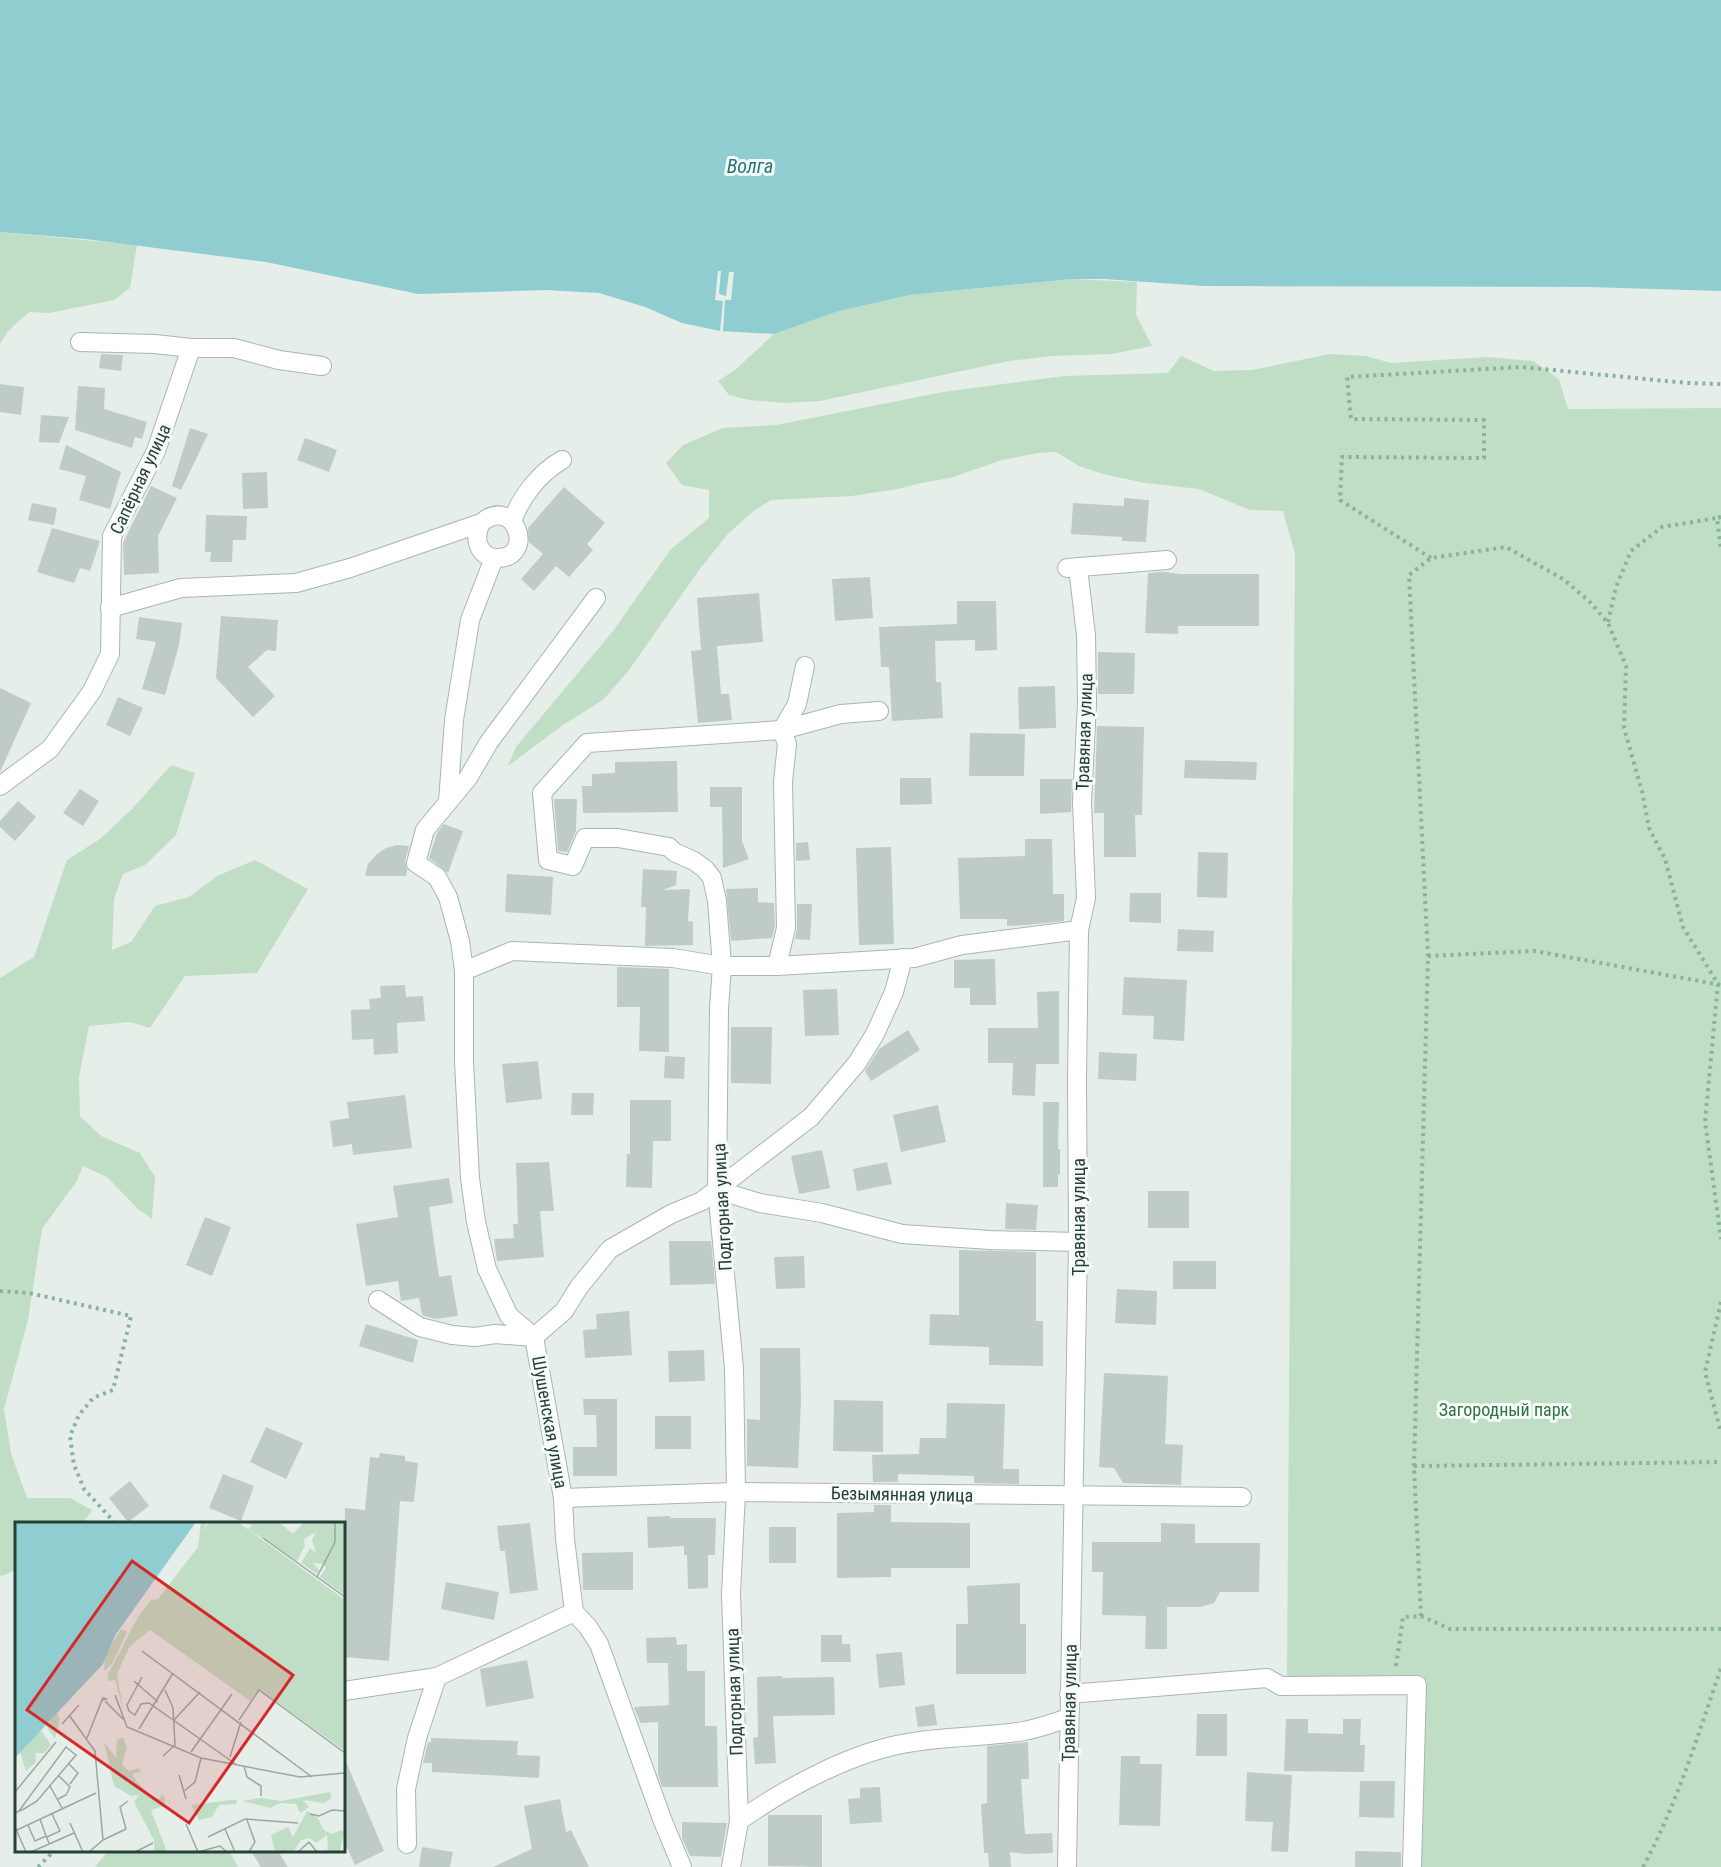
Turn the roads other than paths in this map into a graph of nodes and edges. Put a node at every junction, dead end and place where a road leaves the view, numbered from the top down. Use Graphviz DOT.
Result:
graph roads {
  1 [pos="80,342"];
  2 [pos="191,348"];
  3 [pos="322,366"];
  4 [pos="562,460"];
  5 [pos="512,521"];
  6 [pos="481,523"];
  7 [pos="494,558"];
  8 [pos="1167,560"];
  9 [pos="596,598"];
  10 [pos="110,608"];
  11 [pos="805,666"];
  12 [pos="879,711"];
  13 [pos="782,730"];
  14 [pos="0,786"];
  15 [pos="448,802"];
  16 [pos="1079,930"];
  17 [pos="903,958"];
  18 [pos="722,966"];
  19 [pos="777,966"];
  20 [pos="464,971"];
  21 [pos="717,1190"];
  22 [pos="1078,1242"];
  23 [pos="378,1300"];
  24 [pos="534,1337"];
  25 [pos="736,1492"];
  26 [pos="1074,1497"];
  27 [pos="1242,1497"];
  28 [pos="563,1498"];
  29 [pos="573,1612"];
  30 [pos="437,1677"];
  31 [pos="345,1691"];
  32 [pos="1069,1694"];
  33 [pos="1068,1719"];
  34 [pos="739,1821"];
  35 [pos="407,1844"];
  36 [pos="682,1867"];
  37 [pos="731,1867"];
  38 [pos="1067,1867"];
  39 [pos="1413,1867"];
  1 -- 2 [label="street"];
  2 -- 3 [label="street"];
  2 -- 10 [label="street, Сапёрная улица"];
  4 -- 5 [label="street"];
  5 -- 6 [label="street"];
  5 -- 7 [label="street"];
  6 -- 7 [label="street"];
  6 -- 10 [label="street"];
  7 -- 15 [label="street"];
  8 -- 16 [label="street, Травяная улица"];
  9 -- 15 [label="street"];
  10 -- 14 [label="street, Сапёрная улица"];
  11 -- 13 [label="street"];
  12 -- 13 [label="street"];
  13 -- 18 [label="street, Подгорная улица"];
  13 -- 19 [label="street"];
  15 -- 20 [label="street, Шушенская улица"];
  16 -- 17 [label="street"];
  16 -- 22 [label="street, Травяная улица"];
  17 -- 19 [label="street"];
  17 -- 21 [label="street"];
  18 -- 19 [label="street"];
  18 -- 20 [label="street"];
  18 -- 21 [label="street, Подгорная улица"];
  20 -- 24 [label="street, Шушенская улица"];
  21 -- 22 [label="street"];
  21 -- 24 [label="street"];
  21 -- 25 [label="street, Подгорная улица"];
  22 -- 26 [label="street, Травяная улица"];
  23 -- 24 [label="street"];
  24 -- 28 [label="street, Шушенская улица"];
  25 -- 26 [label="street, Безымянная улица"];
  25 -- 28 [label="street, Безымянная улица"];
  25 -- 34 [label="street, Подгорная улица"];
  26 -- 27 [label="street, Безымянная улица"];
  26 -- 32 [label="street, Травяная улица"];
  28 -- 29 [label="street, Шушенская улица"];
  29 -- 30 [label="street"];
  29 -- 36 [label="street"];
  30 -- 31 [label="street"];
  30 -- 35 [label="street"];
  32 -- 33 [label="street, Травяная улица"];
  32 -- 39 [label="street"];
  33 -- 34 [label="street"];
  33 -- 38 [label="street, Травяная улица"];
  34 -- 37 [label="street, Подгорная улица"];
}
